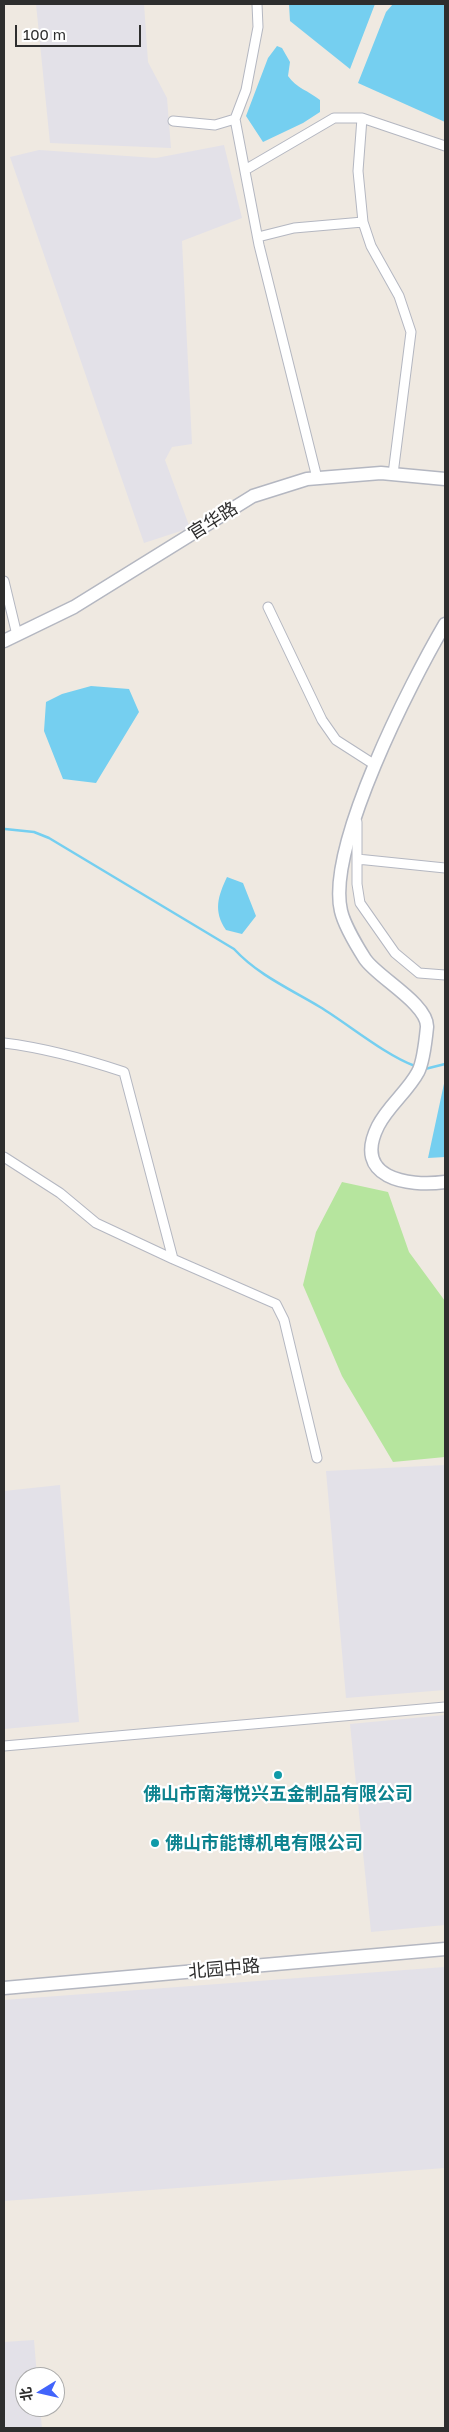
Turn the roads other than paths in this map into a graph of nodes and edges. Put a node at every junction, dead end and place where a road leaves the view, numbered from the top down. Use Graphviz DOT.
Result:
graph roads {
  1 [pos="257,4"];
  2 [pos="362,118"];
  3 [pos="235,119"];
  4 [pos="173,121"];
  5 [pos="445,146"];
  6 [pos="245,170"];
  7 [pos="364,222"];
  8 [pos="258,237"];
  9 [pos="393,474"];
  10 [pos="317,478"];
  11 [pos="445,479"];
  12 [pos="4,581"];
  13 [pos="268,606"];
  14 [pos="445,624"];
  15 [pos="17,635"];
  16 [pos="4,641"];
  17 [pos="375,765"];
  18 [pos="356,817"];
  19 [pos="357,858"];
  20 [pos="445,868"];
  21 [pos="445,975"];
  22 [pos="4,1043"];
  23 [pos="4,1157"];
  24 [pos="445,1182"];
  25 [pos="173,1259"];
  26 [pos="318,1458"];
  27 [pos="445,1707"];
  28 [pos="4,1746"];
  29 [pos="445,1941"];
  30 [pos="445,1949"];
  31 [pos="4,1980"];
  32 [pos="4,1988"];
  1 -- 3 [label="street"];
  2 -- 5 [label="street"];
  2 -- 6 [label="street"];
  2 -- 7 [label="street"];
  3 -- 4 [label="street"];
  3 -- 6 [label="street"];
  6 -- 8 [label="street"];
  7 -- 8 [label="street"];
  7 -- 9 [label="street"];
  8 -- 10 [label="street"];
  9 -- 10 [label="street, 官华路"];
  9 -- 11 [label="street, 官华路"];
  10 -- 15 [label="street, 官华路"];
  12 -- 15 [label="street"];
  13 -- 17 [label="street"];
  14 -- 17 [label="street"];
  15 -- 16 [label="street, 官华路"];
  17 -- 18 [label="street"];
  18 -- 19 [label="street"];
  18 -- 24 [label="street"];
  19 -- 20 [label="street"];
  19 -- 21 [label="street"];
  22 -- 25 [label="street"];
  23 -- 25 [label="street"];
  25 -- 26 [label="street"];
  27 -- 28 [label="street"];
  29 -- 31 [label="street, 北园中路"];
  30 -- 32 [label="street, 北园中路"];
}
